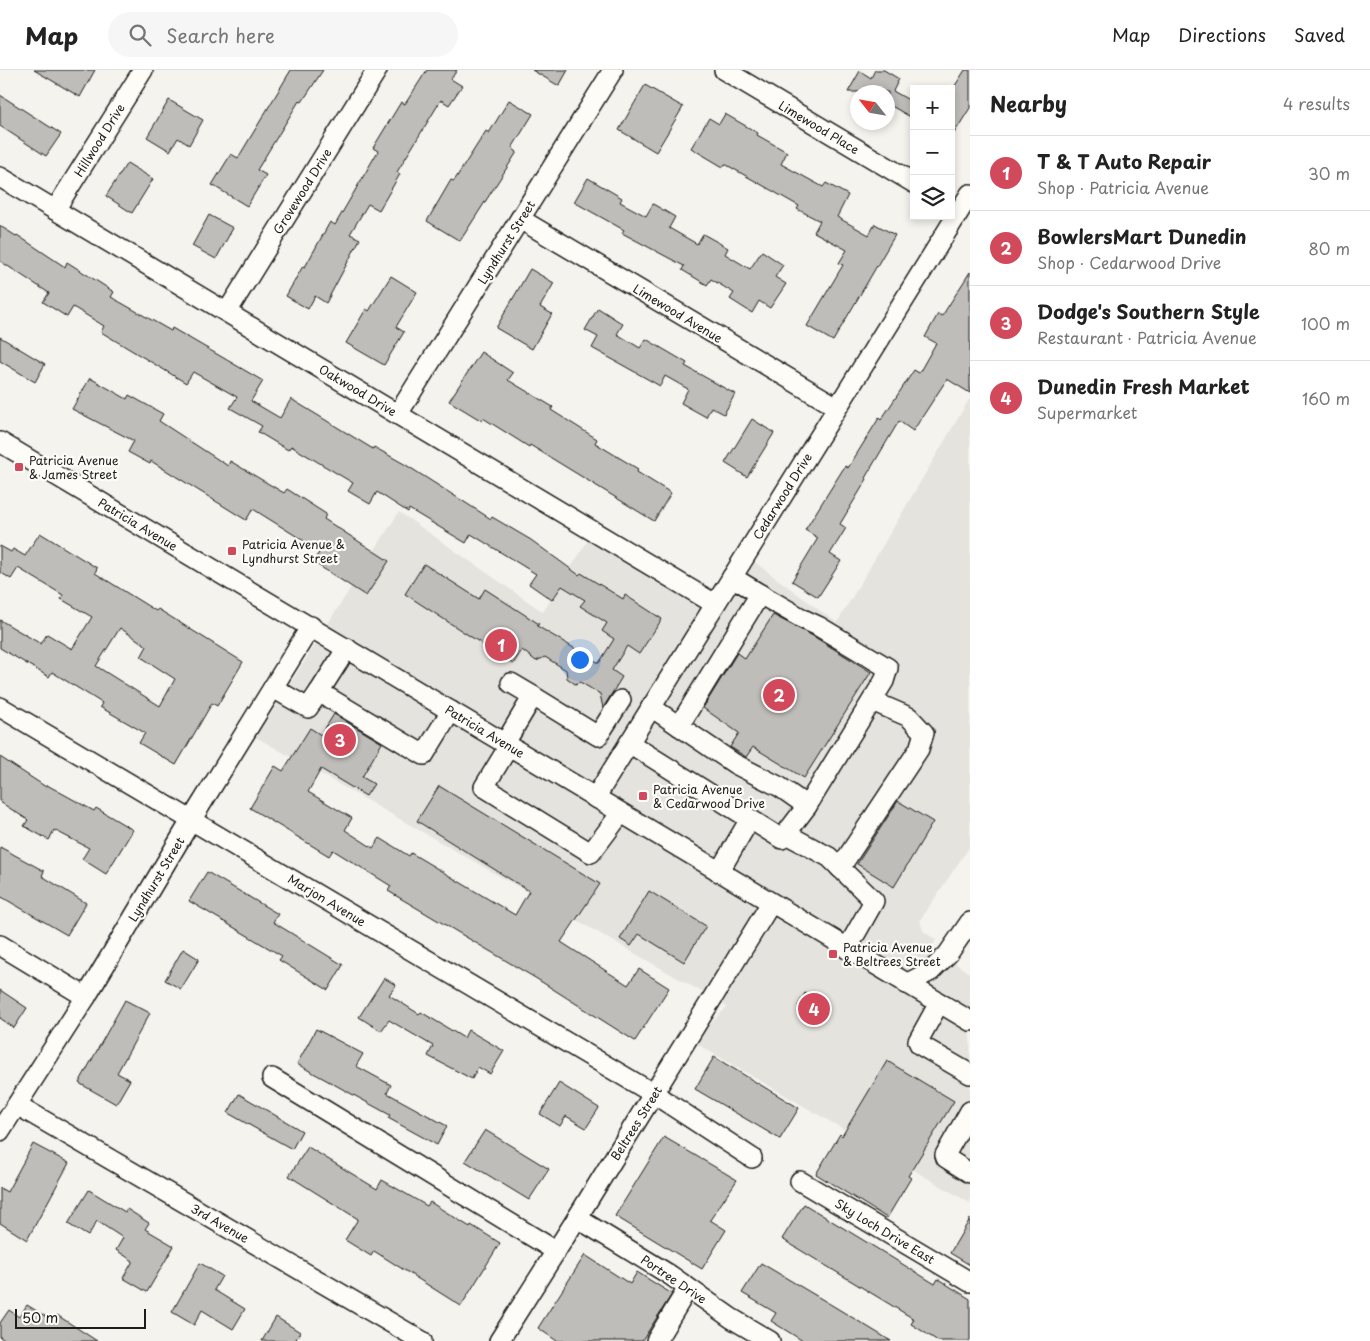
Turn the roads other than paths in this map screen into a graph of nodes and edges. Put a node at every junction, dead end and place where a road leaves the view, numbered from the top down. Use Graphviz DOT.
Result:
graph roads {
  1 [pos="142,70"];
  2 [pos="378,70"];
  3 [pos="613,70"];
  4 [pos="724,70"];
  5 [pos="0,177"];
  6 [pos="910,181"];
  7 [pos="970,194"];
  8 [pos="955,208"];
  9 [pos="55,210"];
  10 [pos="520,219"];
  11 [pos="948,220"];
  12 [pos="227,312"];
  13 [pos="837,407"];
  14 [pos="398,414"];
  15 [pos="0,442"];
  16 [pos="732,577"];
  17 [pos="760,594"];
  18 [pos="715,604"];
  19 [pos="311,626"];
  20 [pos="347,648"];
  21 [pos="512,683"];
  22 [pos="273,688"];
  23 [pos="319,692"];
  24 [pos="533,696"];
  25 [pos="621,700"];
  26 [pos="872,701"];
  27 [pos="0,707"];
  28 [pos="651,708"];
  29 [pos="452,711"];
  30 [pos="679,726"];
  31 [pos="629,743"];
  32 [pos="507,745"];
  33 [pos="596,798"];
  34 [pos="807,806"];
  35 [pos="621,813"];
  36 [pos="192,819"];
  37 [pos="750,819"];
  38 [pos="786,834"];
  39 [pos="840,868"];
  40 [pos="719,872"];
  41 [pos="771,903"];
  42 [pos="970,922"];
  43 [pos="0,945"];
  44 [pos="848,949"];
  45 [pos="906,984"];
  46 [pos="86,997"];
  47 [pos="939,1003"];
  48 [pos="970,1021"];
  49 [pos="970,1074"];
  50 [pos="272,1078"];
  51 [pos="654,1094"];
  52 [pos="17,1105"];
  53 [pos="970,1111"];
  54 [pos="0,1131"];
  55 [pos="752,1158"];
  56 [pos="970,1173"];
  57 [pos="800,1180"];
  58 [pos="577,1218"];
  59 [pos="556,1251"];
  60 [pos="970,1282"];
  61 [pos="688,1288"];
  62 [pos="422,1341"];
  63 [pos="498,1341"];
  64 [pos="656,1341"];
  65 [pos="770,1341"];
  1 -- 9 [label="street, Hillwood Drive"];
  2 -- 12 [label="street, Grovewood Drive"];
  3 -- 10 [label="street, Lyndhurst Street"];
  4 -- 6 [label="street, Limewood Place"];
  5 -- 9 [label="street, Oakwood Drive"];
  7 -- 8 [label="street, Cedarwood Drive"];
  9 -- 12 [label="street, Oakwood Drive"];
  10 -- 13 [label="street, Limewood Avenue"];
  10 -- 14 [label="street, Lyndhurst Street"];
  11 -- 13 [label="street, Cedarwood Drive"];
  12 -- 14 [label="street, Oakwood Drive"];
  13 -- 16 [label="street, Cedarwood Drive"];
  14 -- 18 [label="street, Oakwood Drive"];
  15 -- 19 [label="street, Patricia Avenue"];
  16 -- 17 [label="street"];
  16 -- 18 [label="street, Cedarwood Drive"];
  17 -- 26 [label="street"];
  17 -- 30 [label="street"];
  18 -- 28 [label="street, Cedarwood Drive"];
  19 -- 20 [label="street, Patricia Avenue"];
  19 -- 22 [label="street, Lyndhurst Street"];
  20 -- 23 [label="street"];
  20 -- 29 [label="street, Patricia Avenue"];
  21 -- 24 [label="street"];
  22 -- 23 [label="street"];
  22 -- 36 [label="street, Lyndhurst Street"];
  23 -- 29 [label="street"];
  24 -- 25 [label="street"];
  24 -- 32 [label="street"];
  26 -- 34 [label="street"];
  26 -- 39 [label="street"];
  27 -- 36 [label="street, Marjon Avenue"];
  28 -- 30 [label="street"];
  28 -- 31 [label="street, Cedarwood Drive"];
  29 -- 32 [label="street, Patricia Avenue"];
  30 -- 34 [label="street"];
  31 -- 33 [label="street, Cedarwood Drive"];
  31 -- 37 [label="street"];
  32 -- 33 [label="street, Patricia Avenue"];
  32 -- 35 [label="street"];
  33 -- 35 [label="street, Patricia Avenue"];
  34 -- 38 [label="street"];
  35 -- 40 [label="street, Patricia Avenue"];
  36 -- 46 [label="street, Lyndhurst Street"];
  36 -- 51 [label="street, Marjon Avenue"];
  37 -- 38 [label="street"];
  37 -- 40 [label="street"];
  38 -- 39 [label="street"];
  39 -- 44 [label="street"];
  40 -- 41 [label="street, Patricia Avenue"];
  41 -- 44 [label="street, Patricia Avenue"];
  41 -- 51 [label="street, Beltrees Street"];
  42 -- 45 [label="street"];
  43 -- 46 [label="street"];
  44 -- 45 [label="street, Patricia Avenue"];
  45 -- 47 [label="street, Patricia Avenue"];
  46 -- 52 [label="street, Lyndhurst Street"];
  47 -- 48 [label="street, Patricia Avenue"];
  47 -- 49 [label="street"];
  50 -- 59 [label="street"];
  51 -- 55 [label="street, Marjon Avenue"];
  51 -- 58 [label="street, Beltrees Street"];
  52 -- 54 [label="street, Lyndhurst Street"];
  52 -- 62 [label="street, 3rd Avenue"];
  53 -- 56 [label="street"];
  57 -- 60 [label="street, Sky Loch Drive East"];
  58 -- 59 [label="street, Beltrees Street"];
  58 -- 61 [label="street, Portree Drive"];
  59 -- 63 [label="street, Beltrees Street"];
  61 -- 64 [label="street"];
  61 -- 65 [label="street, Portree Drive"];
}
